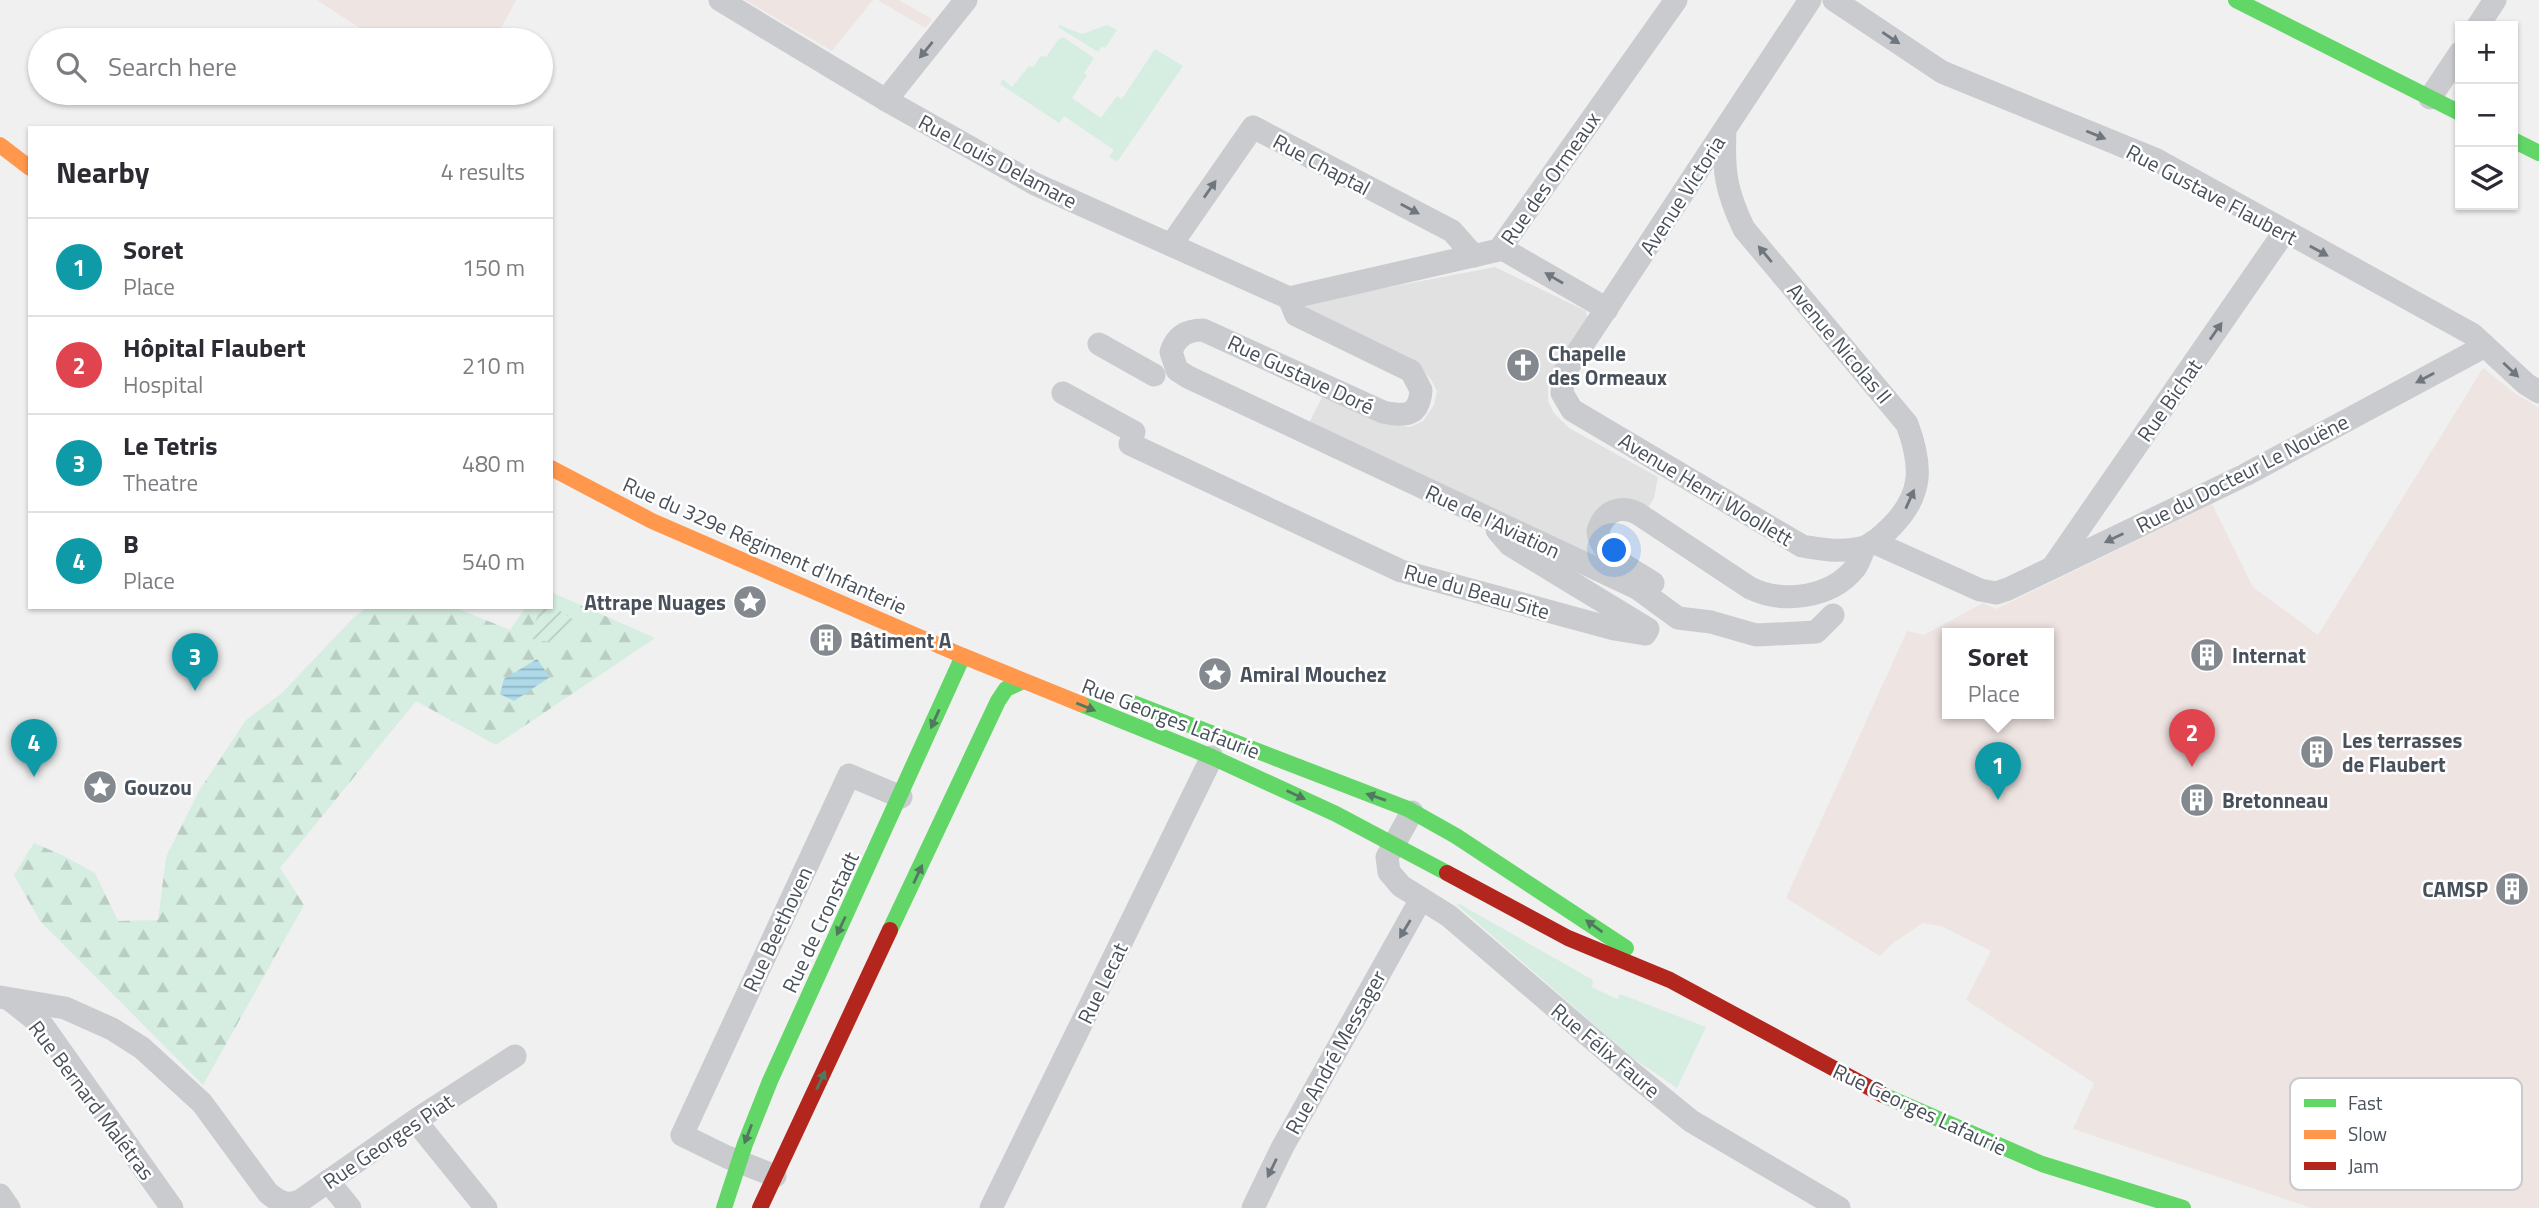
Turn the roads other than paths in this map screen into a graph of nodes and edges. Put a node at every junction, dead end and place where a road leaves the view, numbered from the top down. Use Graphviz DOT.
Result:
graph roads {
  1 [pos="720,0"];
  2 [pos="967,0"];
  3 [pos="1676,0"];
  4 [pos="1810,0"];
  5 [pos="1835,0"];
  6 [pos="2236,0"];
  7 [pos="2495,0"];
  8 [pos="2481,21"];
  9 [pos="2455,60"];
  10 [pos="2430,98"];
  11 [pos="886,100"];
  12 [pos="2455,110"];
  13 [pos="1725,130"];
  14 [pos="2518,142"];
  15 [pos="0,145"];
  16 [pos="2539,153"];
  17 [pos="28,166"];
  18 [pos="2285,231"];
  19 [pos="1171,245"];
  20 [pos="1501,248"];
  21 [pos="1474,256"];
  22 [pos="1289,298"];
  23 [pos="1607,309"];
  24 [pos="1099,344"];
  25 [pos="1172,346"];
  26 [pos="2486,346"];
  27 [pos="1154,375"];
  28 [pos="2539,392"];
  29 [pos="1063,393"];
  30 [pos="1562,393"];
  31 [pos="553,469"];
  32 [pos="1486,517"];
  33 [pos="1869,545"];
  34 [pos="2052,568"];
  35 [pos="1833,615"];
  36 [pos="1710,622"];
  37 [pos="925,640"];
  38 [pos="963,656"];
  39 [pos="1023,681"];
  40 [pos="1122,699"];
  41 [pos="1212,757"];
  42 [pos="901,797"];
  43 [pos="1412,811"];
  44 [pos="1393,844"];
  45 [pos="1421,899"];
  46 [pos="1670,980"];
  47 [pos="4,998"];
  48 [pos="515,1056"];
  49 [pos="423,1130"];
  50 [pos="738,1161"];
  51 [pos="775,1176"];
  52 [pos="328,1181"];
  53 [pos="0,1195"];
  54 [pos="9,1208"];
  55 [pos="172,1208"];
  56 [pos="350,1208"];
  57 [pos="486,1208"];
  58 [pos="724,1208"];
  59 [pos="760,1208"];
  60 [pos="991,1208"];
  61 [pos="1253,1208"];
  62 [pos="1839,1208"];
  63 [pos="2183,1208"];
  1 -- 11 [label="street, Rue Louis Delamare"];
  2 -- 11 [label="street, one-way"];
  3 -- 20 [label="street, Rue des Ormeaux"];
  4 -- 13 [label="street, Avenue Victoria"];
  5 -- 18 [label="street, Rue Gustave Flaubert, one-way"];
  6 -- 10 [label="street"];
  7 -- 8 [label="street"];
  9 -- 10 [label="street"];
  10 -- 12 [label="street"];
  11 -- 19 [label="street, Rue Louis Delamare"];
  13 -- 23 [label="street, Avenue Victoria"];
  33 -- 13 [label="street, Avenue Nicolas II, one-way"];
  14 -- 16 [label="street"];
  15 -- 17 [label="street"];
  18 -- 26 [label="street, Rue Gustave Flaubert, one-way"];
  34 -- 18 [label="street, Rue Bichat, one-way"];
  19 -- 21 [label="street, Rue Chaptal, one-way"];
  19 -- 22 [label="street, Rue Louis Delamare"];
  20 -- 21 [label="street, Rue des Ormeaux"];
  23 -- 20 [label="street, one-way"];
  21 -- 22 [label="street, Rue des Ormeaux"];
  22 -- 25 [label="street, Rue Gustave Doré"];
  23 -- 30 [label="street, Avenue Victoria"];
  24 -- 27 [label="street"];
  25 -- 32 [label="street, Rue de l'Aviation"];
  26 -- 28 [label="street, Rue Gustave Flaubert, one-way"];
  26 -- 34 [label="street, Rue du Docteur Le Nouëne, one-way"];
  29 -- 32 [label="street, Rue du Beau Site"];
  30 -- 33 [label="street, Avenue Henri Woollett"];
  31 -- 37 [label="street, Rue du 329e Régiment d'Infanterie"];
  32 -- 36 [label="street, Rue de l'Aviation"];
  33 -- 34 [label="street, Rue du Docteur Le Nouëne"];
  33 -- 36 [label="street, Avenue Nicolas II"];
  35 -- 36 [label="street, Rue de l'Aviation"];
  37 -- 38 [label="street, Rue du 329e Régiment d'Infanterie"];
  37 -- 38 [label="street"];
  38 -- 39 [label="street, Rue Georges Lafaurie"];
  38 -- 42 [label="street, Rue de Cronstadt, one-way"];
  39 -- 41 [label="street, Rue Georges Lafaurie, one-way"];
  51 -- 39 [label="street, one-way"];
  43 -- 40 [label="street, Rue Georges Lafaurie, one-way"];
  41 -- 44 [label="street, Rue Georges Lafaurie, one-way"];
  41 -- 60 [label="street, Rue Lecat"];
  42 -- 50 [label="street, Rue de Cronstadt, one-way"];
  42 -- 50 [label="street, Rue Beethoven"];
  43 -- 44 [label="street"];
  46 -- 43 [label="street, Rue Georges Lafaurie, one-way"];
  44 -- 45 [label="street, Rue Félix Faure"];
  44 -- 46 [label="street, Rue Georges Lafaurie"];
  45 -- 61 [label="street, Rue André Messager, one-way"];
  45 -- 62 [label="street, Rue Félix Faure"];
  46 -- 63 [label="street, Rue Georges Lafaurie"];
  47 -- 52 [label="street, Rue Georges Piat"];
  47 -- 55 [label="street, Rue Bernard Malétras"];
  48 -- 52 [label="street, Rue Georges Piat"];
  49 -- 57 [label="street"];
  50 -- 51 [label="street"];
  50 -- 58 [label="street, Rue de Cronstadt"];
  51 -- 59 [label="street"];
  52 -- 56 [label="street"];
  53 -- 54 [label="street"];
}
